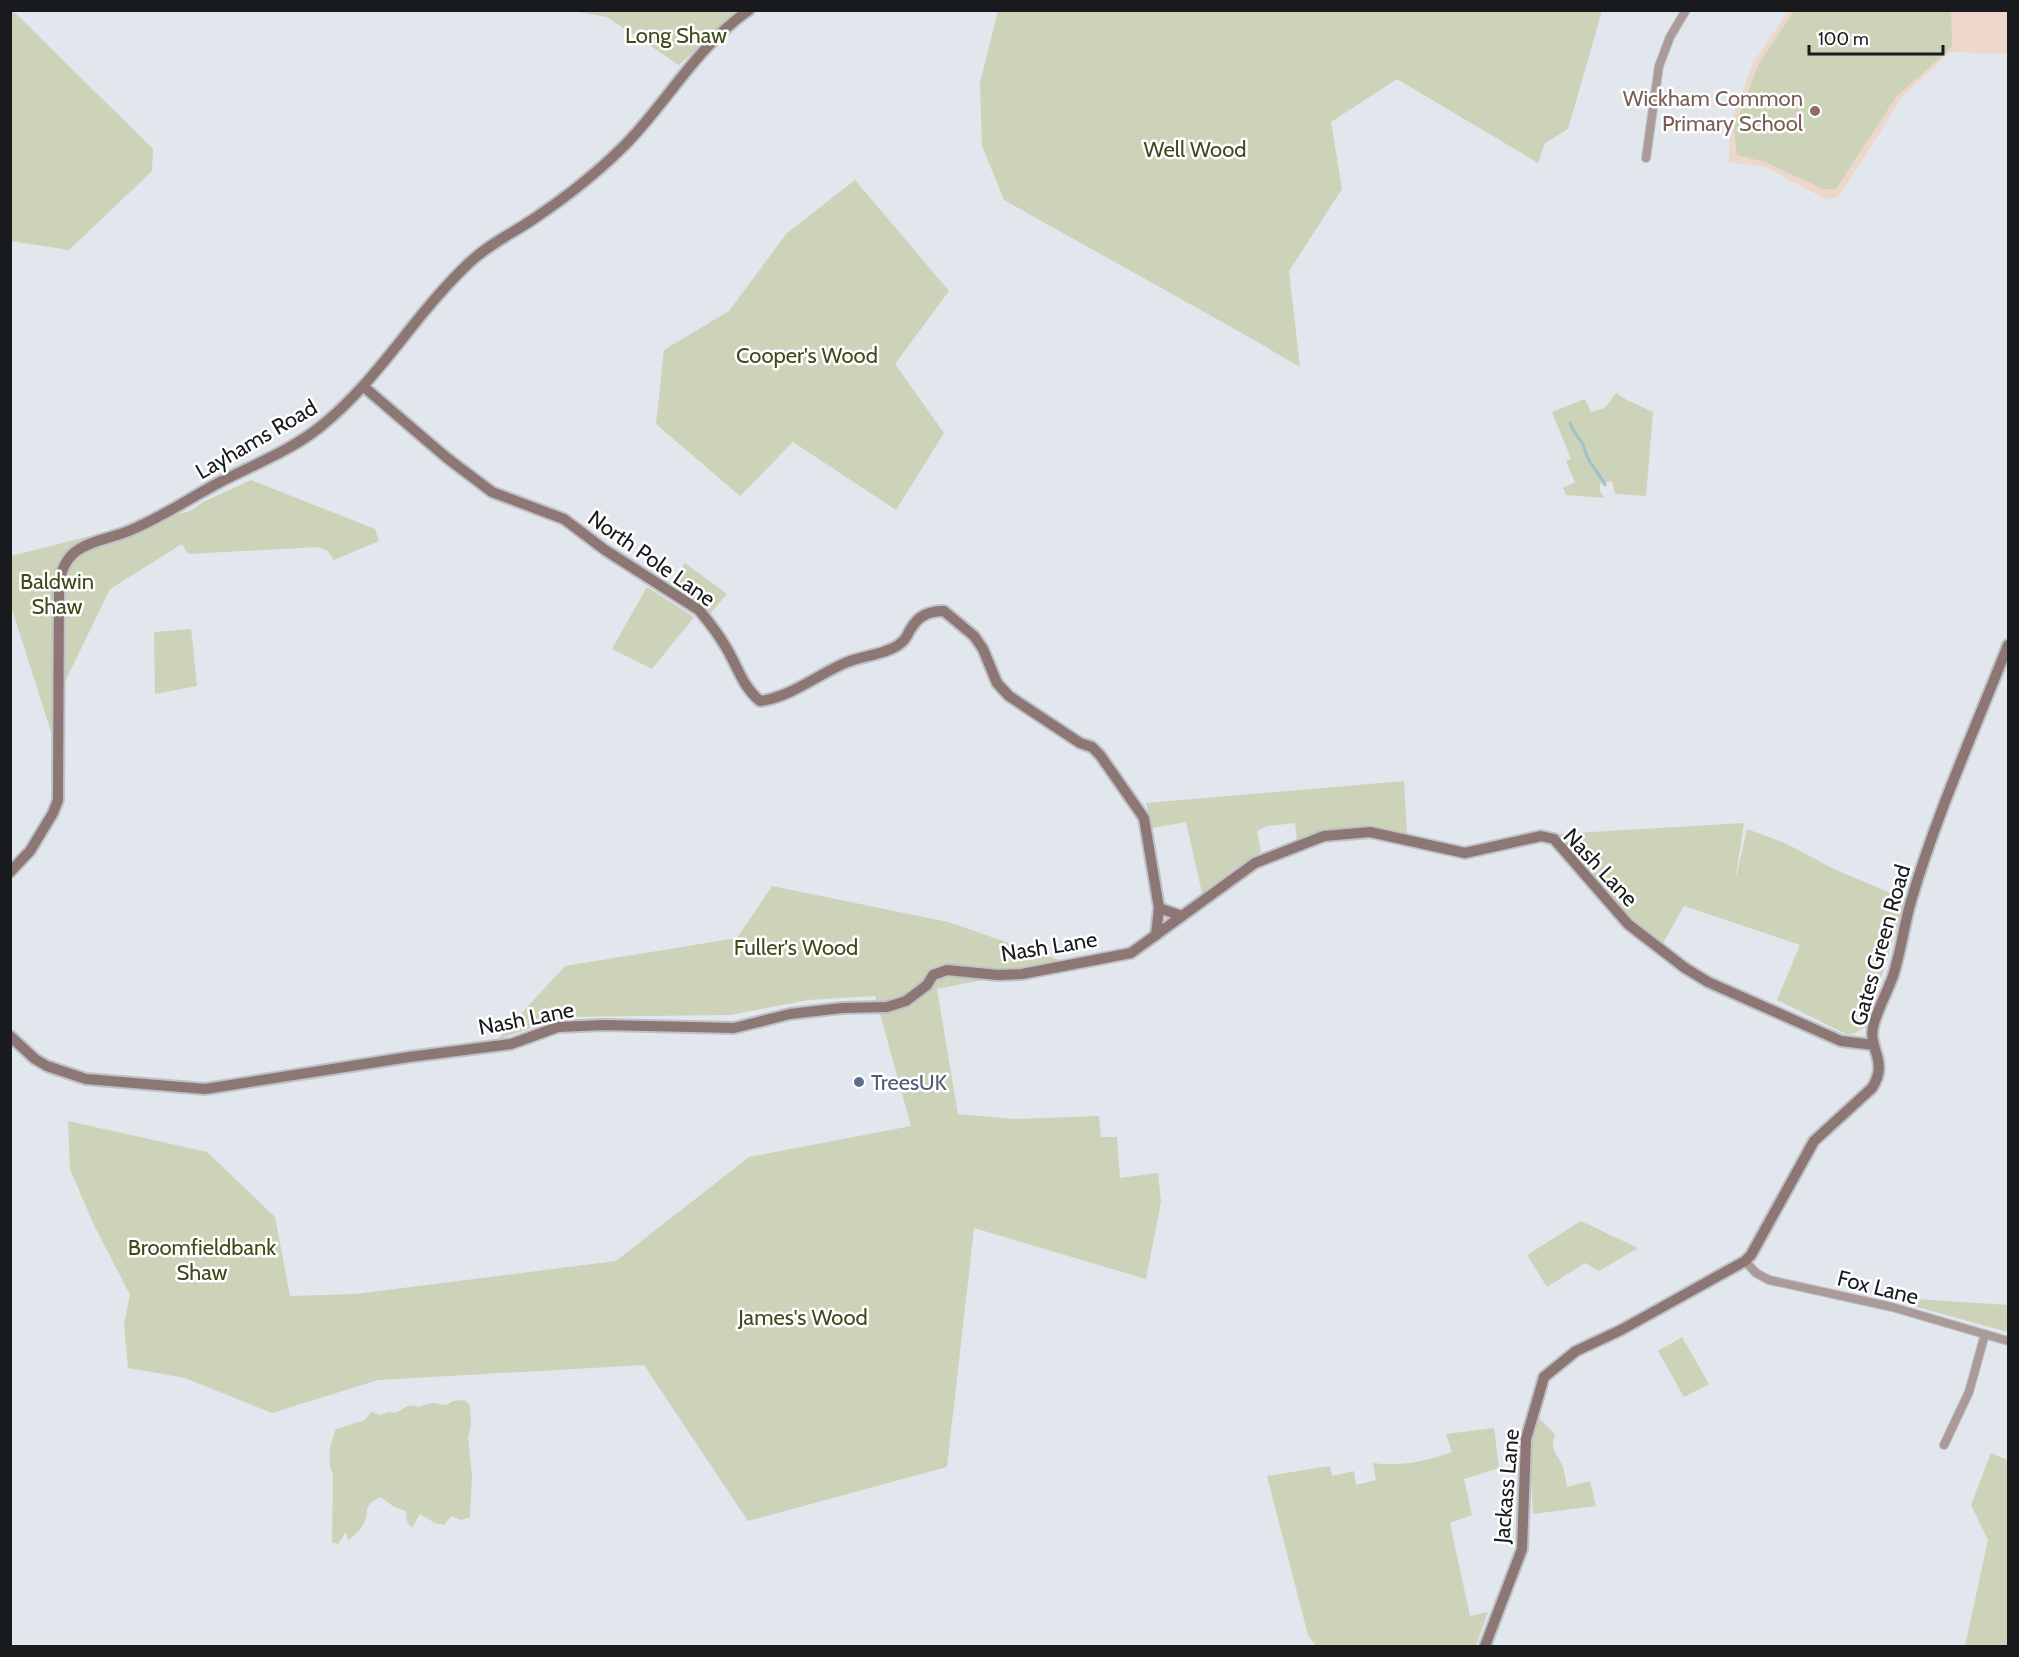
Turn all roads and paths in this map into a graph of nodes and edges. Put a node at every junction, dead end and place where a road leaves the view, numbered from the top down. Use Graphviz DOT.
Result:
graph roads {
  1 [pos="749,10"];
  2 [pos="1686,10"];
  3 [pos="1646,158"];
  4 [pos="364,387"];
  5 [pos="2008,645"];
  6 [pos="10,872"];
  7 [pos="1159,908"];
  8 [pos="1182,916"];
  9 [pos="1156,935"];
  10 [pos="10,1036"];
  11 [pos="1874,1045"];
  12 [pos="1745,1261"];
  13 [pos="1985,1334"];
  14 [pos="2008,1341"];
  15 [pos="1944,1445"];
  16 [pos="1485,1647"];
  1 -- 4 [label="street, Layhams Road"];
  2 -- 3 [label="street"];
  4 -- 6 [label="street, Layhams Road"];
  4 -- 7 [label="street, North Pole Lane"];
  5 -- 11 [label="street, Gates Green Road"];
  7 -- 8 [label="street"];
  7 -- 9 [label="street, North Pole Lane"];
  8 -- 9 [label="street, Nash Lane"];
  8 -- 11 [label="street, Nash Lane"];
  9 -- 10 [label="street, Nash Lane"];
  11 -- 12 [label="street, Gates Green Road"];
  12 -- 13 [label="street, Fox Lane"];
  12 -- 16 [label="street, Jackass Lane"];
  13 -- 14 [label="street, Fox Lane"];
  13 -- 15 [label="street"];
}
